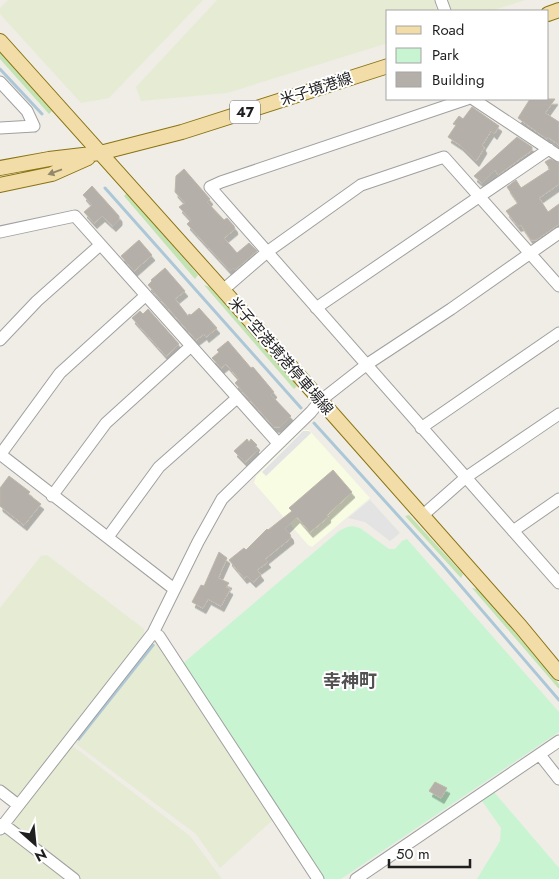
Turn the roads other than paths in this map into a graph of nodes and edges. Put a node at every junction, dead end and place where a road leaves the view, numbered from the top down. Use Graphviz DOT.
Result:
graph roads {
  1 [pos="0,41"];
  2 [pos="386,67"];
  3 [pos="0,82"];
  4 [pos="464,100"];
  5 [pos="476,100"];
  6 [pos="0,128"];
  7 [pos="549,149"];
  8 [pos="100,153"];
  9 [pos="559,156"];
  10 [pos="0,168"];
  11 [pos="0,185"];
  12 [pos="478,197"];
  13 [pos="0,232"];
  14 [pos="559,233"];
  15 [pos="100,244"];
  16 [pos="267,252"];
  17 [pos="530,253"];
  18 [pos="559,286"];
  19 [pos="223,290"];
  20 [pos="145,296"];
  21 [pos="316,308"];
  22 [pos="559,333"];
  23 [pos="0,340"];
  24 [pos="191,346"];
  25 [pos="366,365"];
  26 [pos="237,398"];
  27 [pos="320,401"];
  28 [pos="559,414"];
  29 [pos="421,428"];
  30 [pos="278,443"];
  31 [pos="0,454"];
  32 [pos="466,478"];
  33 [pos="52,496"];
  34 [pos="559,499"];
  35 [pos="422,516"];
  36 [pos="513,532"];
  37 [pos="108,537"];
  38 [pos="559,583"];
  39 [pos="174,589"];
  40 [pos="153,633"];
  41 [pos="559,673"];
  42 [pos="559,741"];
  43 [pos="540,755"];
  44 [pos="559,779"];
  45 [pos="0,791"];
  46 [pos="18,804"];
  47 [pos="2,827"];
  48 [pos="371,875"];
  49 [pos="74,879"];
  50 [pos="318,879"];
  51 [pos="356,879"];
  1 -- 8 [label="main road, 米子空港境港停車場線"];
  2 -- 8 [label="main road, 米子境港線 / 47"];
  3 -- 6 [label="street"];
  4 -- 16 [label="street"];
  5 -- 7 [label="street"];
  7 -- 9 [label="street"];
  7 -- 12 [label="street"];
  8 -- 10 [label="main road, 米子境港線 / 47"];
  8 -- 11 [label="main road, 米子境港線 / 47, one-way"];
  8 -- 19 [label="main road, 米子空港境港停車場線"];
  12 -- 16 [label="street"];
  12 -- 17 [label="street"];
  12 -- 21 [label="street"];
  13 -- 15 [label="street"];
  14 -- 17 [label="street"];
  15 -- 20 [label="street"];
  15 -- 23 [label="street"];
  16 -- 19 [label="street"];
  16 -- 21 [label="street"];
  17 -- 18 [label="street"];
  17 -- 25 [label="street"];
  19 -- 27 [label="main road, 米子空港境港停車場線"];
  20 -- 24 [label="street"];
  20 -- 31 [label="street"];
  21 -- 25 [label="street"];
  22 -- 29 [label="street"];
  24 -- 26 [label="street"];
  24 -- 33 [label="street"];
  25 -- 27 [label="street"];
  25 -- 29 [label="street"];
  26 -- 30 [label="street"];
  26 -- 37 [label="street"];
  27 -- 30 [label="street"];
  27 -- 35 [label="main road, 米子空港境港停車場線"];
  28 -- 32 [label="street"];
  29 -- 32 [label="street"];
  30 -- 39 [label="street"];
  31 -- 33 [label="street"];
  32 -- 35 [label="street"];
  32 -- 36 [label="street"];
  33 -- 37 [label="street"];
  34 -- 36 [label="street"];
  35 -- 41 [label="main road, 米子空港境港停車場線"];
  36 -- 38 [label="street"];
  37 -- 39 [label="street"];
  39 -- 40 [label="street"];
  40 -- 46 [label="street"];
  40 -- 50 [label="street"];
  42 -- 43 [label="street"];
  43 -- 44 [label="street"];
  43 -- 48 [label="street"];
  45 -- 46 [label="street"];
  46 -- 47 [label="street"];
  47 -- 49 [label="street"];
  48 -- 51 [label="street"];
}
